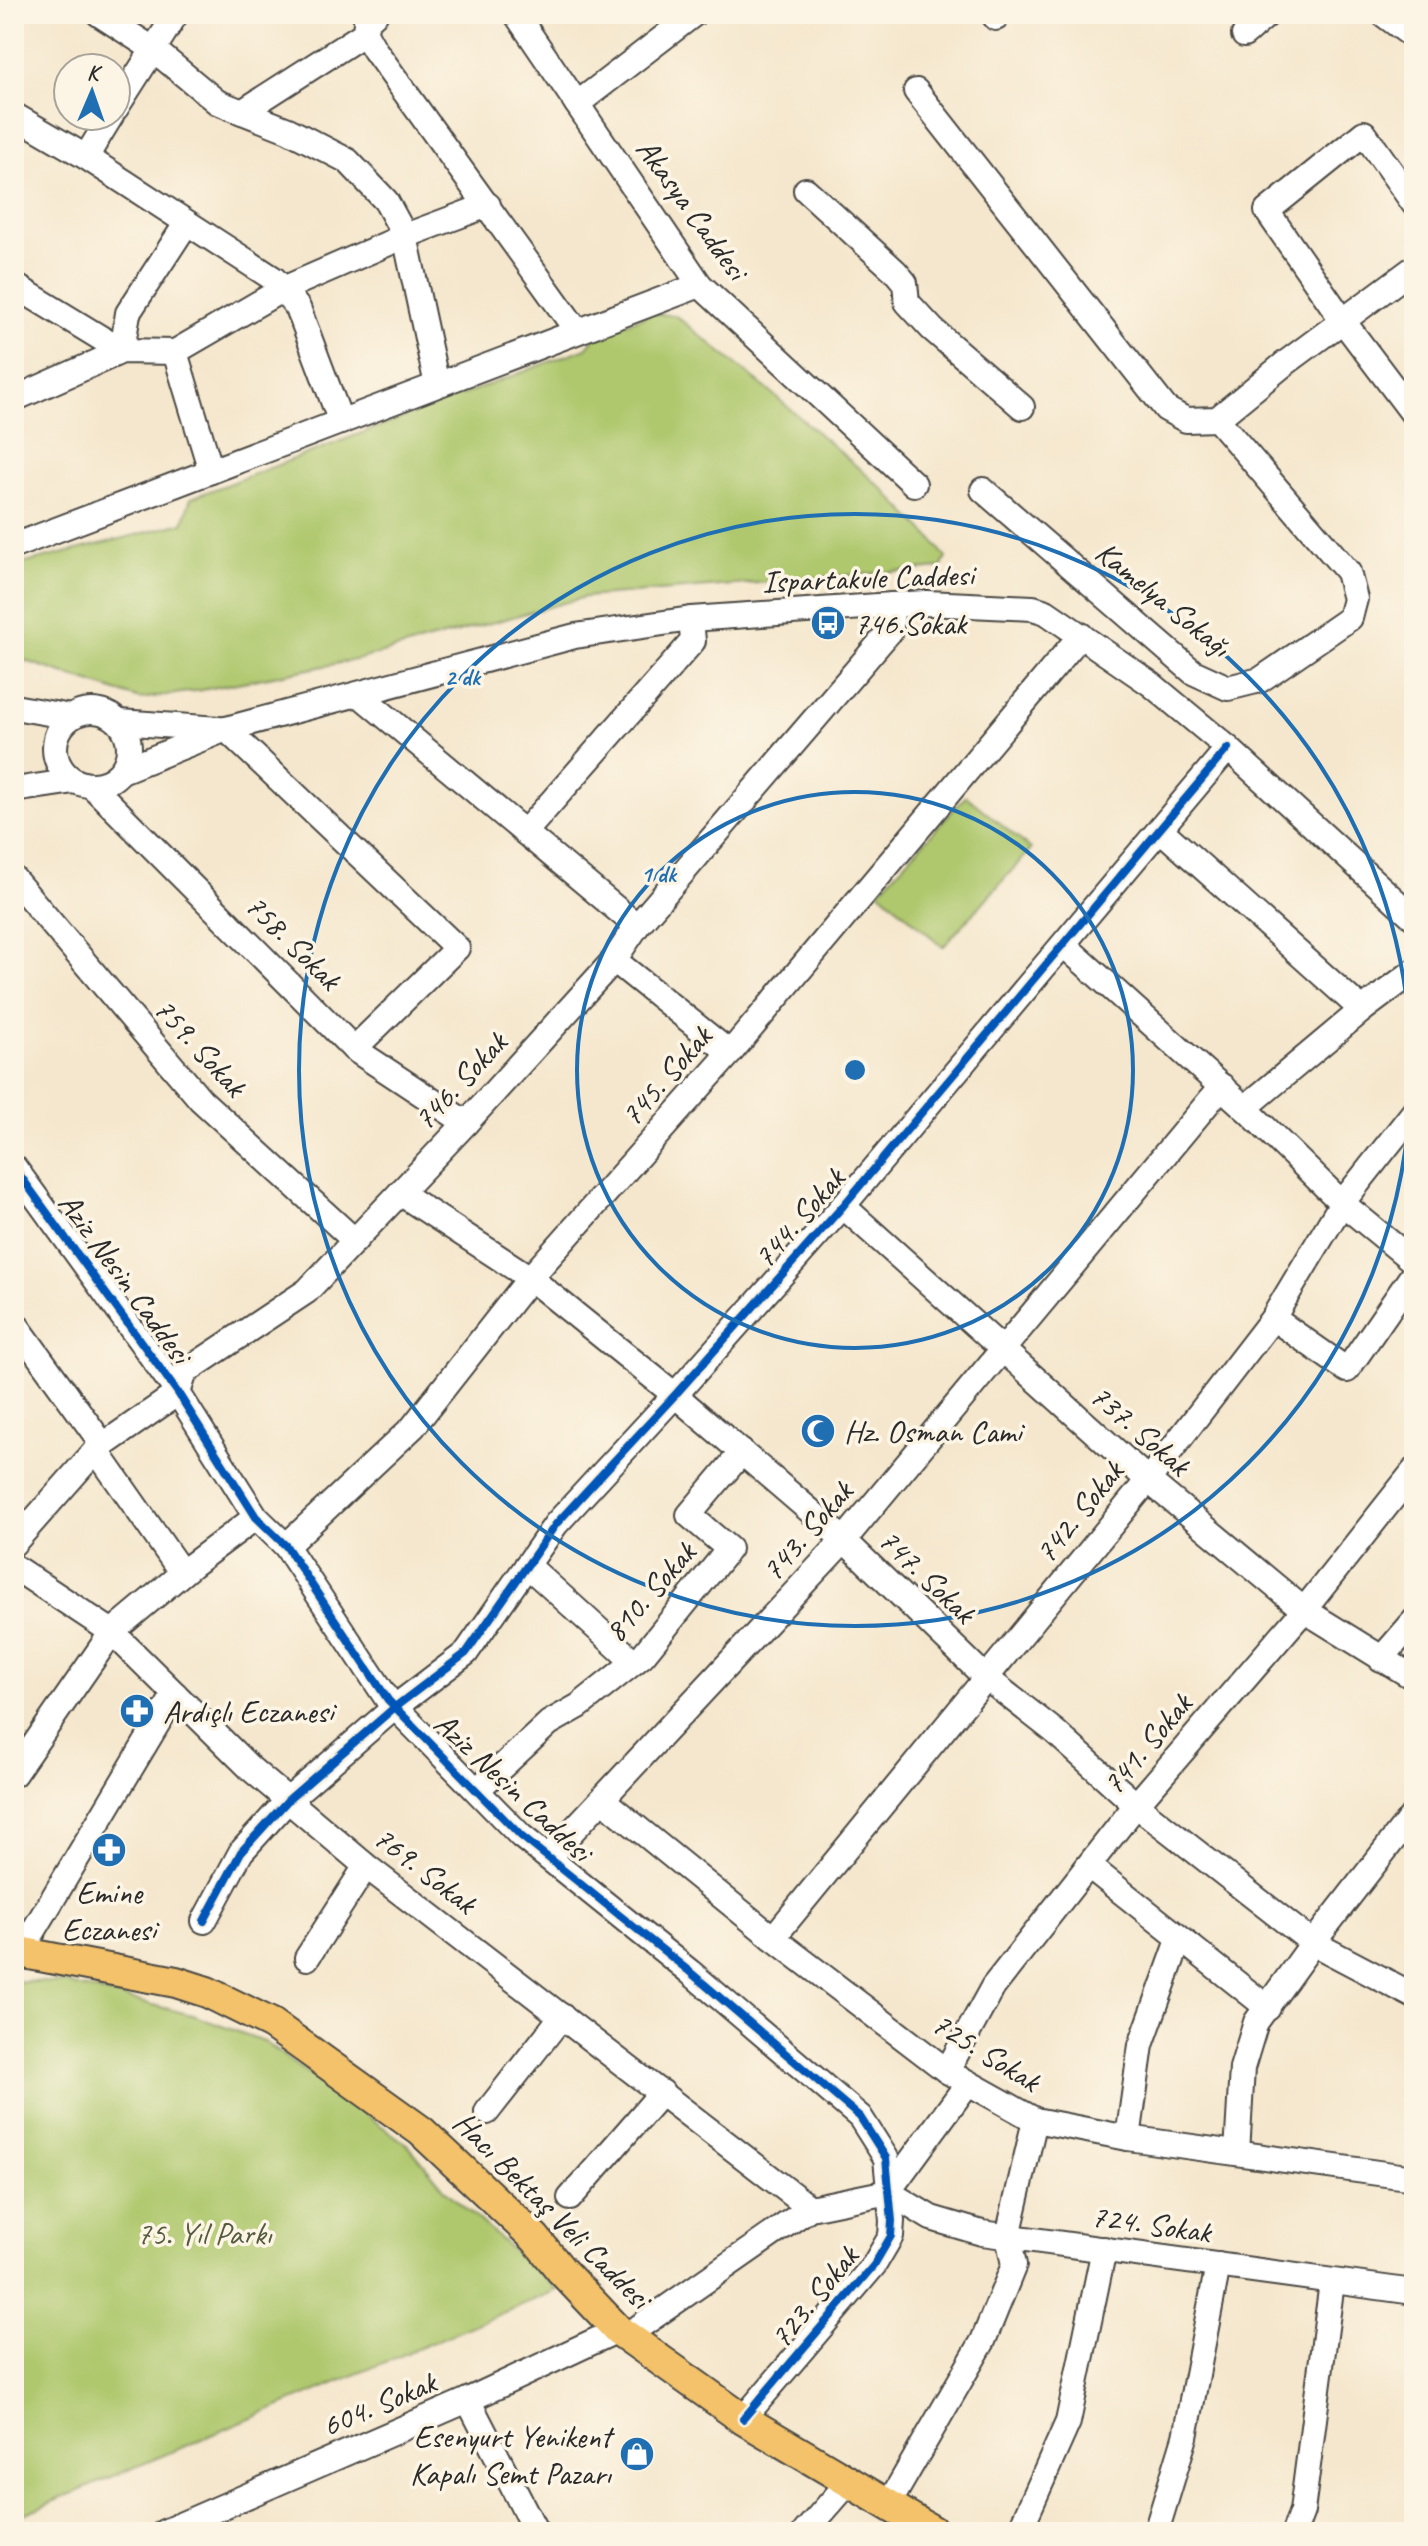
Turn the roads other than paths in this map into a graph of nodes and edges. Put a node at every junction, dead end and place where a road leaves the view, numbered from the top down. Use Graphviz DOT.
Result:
graph roads {
  1 [pos="99,14"];
  2 [pos="176,14"];
  3 [pos="516,14"];
  4 [pos="694,14"];
  5 [pos="1268,14"];
  6 [pos="1383,14"];
  7 [pos="370,24"];
  8 [pos="1244,35"];
  9 [pos="1414,37"];
  10 [pos="153,49"];
  11 [pos="132,82"];
  12 [pos="916,91"];
  13 [pos="577,104"];
  14 [pos="242,112"];
  15 [pos="14,115"];
  16 [pos="101,132"];
  17 [pos="86,157"];
  18 [pos="806,190"];
  19 [pos="1414,204"];
  20 [pos="488,205"];
  21 [pos="186,224"];
  22 [pos="405,236"];
  23 [pos="1414,268"];
  24 [pos="14,285"];
  25 [pos="700,285"];
  26 [pos="283,289"];
  27 [pos="1343,321"];
  28 [pos="577,331"];
  29 [pos="122,351"];
  30 [pos="175,352"];
  31 [pos="437,385"];
  32 [pos="14,399"];
  33 [pos="1022,407"];
  34 [pos="1414,415"];
  35 [pos="1217,419"];
  36 [pos="341,422"];
  37 [pos="211,471"];
  38 [pos="914,484"];
  39 [pos="983,490"];
  40 [pos="14,546"];
  41 [pos="892,605"];
  42 [pos="691,619"];
  43 [pos="1081,635"];
  44 [pos="360,695"];
  45 [pos="14,707"];
  46 [pos="71,717"];
  47 [pos="119,722"];
  48 [pos="226,729"];
  49 [pos="1228,748"];
  50 [pos="124,770"];
  51 [pos="83,784"];
  52 [pos="14,790"];
  53 [pos="1161,830"];
  54 [pos="525,832"];
  55 [pos="14,879"];
  56 [pos="1414,918"];
  57 [pos="637,926"];
  58 [pos="1064,945"];
  59 [pos="614,960"];
  60 [pos="1414,971"];
  61 [pos="1362,1010"];
  62 [pos="354,1049"];
  63 [pos="730,1053"];
  64 [pos="1222,1086"];
  65 [pos="1245,1108"];
  66 [pos="1414,1112"];
  67 [pos="466,1123"];
  68 [pos="14,1167"];
  69 [pos="400,1193"];
  70 [pos="1342,1203"];
  71 [pos="843,1206"];
  72 [pos="355,1241"];
  73 [pos="1414,1262"];
  74 [pos="1414,1273"];
  75 [pos="530,1278"];
  76 [pos="1273,1318"];
  77 [pos="14,1322"];
  78 [pos="1001,1349"];
  79 [pos="25,1350"];
  80 [pos="178,1393"];
  81 [pos="675,1395"];
  82 [pos="99,1447"];
  83 [pos="742,1452"];
  84 [pos="1414,1471"];
  85 [pos="1148,1480"];
  86 [pos="256,1517"];
  87 [pos="844,1540"];
  88 [pos="14,1543"];
  89 [pos="286,1546"];
  90 [pos="527,1565"];
  91 [pos="14,1567"];
  92 [pos="182,1573"];
  93 [pos="1304,1610"];
  94 [pos="1414,1621"];
  95 [pos="112,1632"];
  96 [pos="1381,1659"];
  97 [pos="634,1662"];
  98 [pos="985,1677"];
  99 [pos="1414,1678"];
  100 [pos="175,1694"];
  101 [pos="395,1707"];
  102 [pos="14,1774"];
  103 [pos="477,1790"];
  104 [pos="288,1800"];
  105 [pos="603,1800"];
  106 [pos="1136,1805"];
  107 [pos="1414,1813"];
  108 [pos="548,1857"];
  109 [pos="366,1866"];
  110 [pos="1089,1866"];
  111 [pos="204,1921"];
  112 [pos="773,1938"];
  113 [pos="1179,1940"];
  114 [pos="1313,1943"];
  115 [pos="17,1952"];
  116 [pos="307,1958"];
  117 [pos="1414,1996"];
  118 [pos="1268,2008"];
  119 [pos="562,2016"];
  120 [pos="958,2077"];
  121 [pos="662,2092"];
  122 [pos="487,2112"];
  123 [pos="1035,2120"];
  124 [pos="1128,2138"];
  125 [pos="1237,2153"];
  126 [pos="1414,2178"];
  127 [pos="888,2192"];
  128 [pos="570,2198"];
  129 [pos="810,2208"];
  130 [pos="1008,2236"];
  131 [pos="1104,2249"];
  132 [pos="1218,2265"];
  133 [pos="1332,2282"];
  134 [pos="1414,2292"];
  135 [pos="622,2333"];
  136 [pos="468,2400"];
  137 [pos="743,2419"];
  138 [pos="848,2483"];
  139 [pos="887,2507"];
  140 [pos="527,2529"];
  141 [pos="164,2532"];
  142 [pos="805,2532"];
  143 [pos="934,2532"];
  144 [pos="1019,2532"];
  145 [pos="1156,2532"];
  146 [pos="1294,2532"];
  1 -- 10 [label="street"];
  2 -- 10 [label="street"];
  3 -- 13 [label="street, Akasya Caddesi"];
  4 -- 13 [label="street"];
  5 -- 8 [label="street"];
  6 -- 9 [label="street"];
  7 -- 14 [label="street"];
  7 -- 20 [label="street"];
  10 -- 11 [label="street"];
  10 -- 14 [label="street"];
  12 -- 35 [label="street"];
  13 -- 25 [label="street, Akasya Caddesi"];
  14 -- 22 [label="street"];
  15 -- 17 [label="street"];
  16 -- 17 [label="street"];
  17 -- 21 [label="street"];
  18 -- 33 [label="street"];
  19 -- 27 [label="street"];
  20 -- 22 [label="street"];
  20 -- 28 [label="street"];
  21 -- 26 [label="street"];
  21 -- 29 [label="street"];
  22 -- 26 [label="street"];
  22 -- 31 [label="street"];
  23 -- 27 [label="street"];
  24 -- 29 [label="street"];
  25 -- 28 [label="street"];
  25 -- 38 [label="street, Akasya Caddesi"];
  26 -- 30 [label="street"];
  26 -- 36 [label="street"];
  27 -- 34 [label="street"];
  27 -- 35 [label="street"];
  28 -- 31 [label="street"];
  29 -- 30 [label="street"];
  29 -- 32 [label="street"];
  30 -- 37 [label="street"];
  31 -- 36 [label="street"];
  35 -- 39 [label="street, Kamelya Sokağı"];
  36 -- 37 [label="street"];
  37 -- 40 [label="street"];
  41 -- 42 [label="street, Ispartakule Caddesi"];
  41 -- 43 [label="street, Ispartakule Caddesi"];
  41 -- 57 [label="street, 746. Sokak"];
  42 -- 44 [label="street, Ispartakule Caddesi"];
  42 -- 54 [label="street"];
  43 -- 49 [label="street, Ispartakule Caddesi"];
  43 -- 63 [label="street, 745. Sokak"];
  44 -- 48 [label="street, Ispartakule Caddesi"];
  44 -- 54 [label="street"];
  45 -- 46 [label="street"];
  46 -- 47 [label="street"];
  46 -- 51 [label="street"];
  47 -- 48 [label="street, Ispartakule Caddesi"];
  47 -- 50 [label="street"];
  48 -- 50 [label="street, Ispartakule Caddesi"];
  48 -- 62 [label="street"];
  49 -- 53 [label="street, 744. Sokak"];
  49 -- 56 [label="street, Ispartakule Caddesi"];
  50 -- 51 [label="street"];
  51 -- 52 [label="street"];
  51 -- 62 [label="street, 758. Sokak"];
  53 -- 58 [label="street, 744. Sokak"];
  53 -- 61 [label="street"];
  54 -- 57 [label="street"];
  55 -- 72 [label="street, 759. Sokak"];
  57 -- 59 [label="street, 746. Sokak"];
  58 -- 64 [label="street"];
  58 -- 71 [label="street, 744. Sokak"];
  59 -- 63 [label="street"];
  59 -- 67 [label="street, 746. Sokak"];
  60 -- 61 [label="street"];
  61 -- 65 [label="street"];
  62 -- 67 [label="street, 758. Sokak"];
  63 -- 75 [label="street, 745. Sokak"];
  64 -- 65 [label="street"];
  64 -- 78 [label="street, 743. Sokak"];
  65 -- 70 [label="street"];
  66 -- 70 [label="street, 742. Sokak"];
  67 -- 69 [label="street, 746. Sokak"];
  68 -- 80 [label="street, Aziz Nesin Caddesi"];
  69 -- 72 [label="street, 746. Sokak"];
  69 -- 75 [label="street, 747. Sokak"];
  70 -- 73 [label="street"];
  70 -- 76 [label="street, 742. Sokak"];
  71 -- 78 [label="street, 737. Sokak"];
  71 -- 81 [label="street, 744. Sokak"];
  72 -- 80 [label="street, 746. Sokak"];
  74 -- 76 [label="street"];
  75 -- 81 [label="street, 747. Sokak"];
  75 -- 89 [label="street, 745. Sokak"];
  76 -- 85 [label="street, 742. Sokak"];
  77 -- 79 [label="street"];
  78 -- 85 [label="street, 737. Sokak"];
  78 -- 87 [label="street, 743. Sokak"];
  79 -- 82 [label="street"];
  80 -- 82 [label="street, 746. Sokak"];
  80 -- 86 [label="street, Aziz Nesin Caddesi"];
  81 -- 83 [label="street, 747. Sokak"];
  81 -- 90 [label="street, 744. Sokak"];
  82 -- 88 [label="street, 746. Sokak"];
  82 -- 92 [label="street"];
  83 -- 87 [label="street, 747. Sokak"];
  83 -- 97 [label="street, 810. Sokak"];
  84 -- 93 [label="street, 741. Sokak"];
  85 -- 93 [label="street, 737. Sokak"];
  85 -- 98 [label="street, 742. Sokak"];
  86 -- 89 [label="street, Aziz Nesin Caddesi"];
  86 -- 92 [label="street"];
  87 -- 98 [label="street, 747. Sokak"];
  87 -- 105 [label="street, 743. Sokak"];
  89 -- 101 [label="street, Aziz Nesin Caddesi"];
  90 -- 97 [label="street"];
  90 -- 101 [label="street, 744. Sokak"];
  91 -- 95 [label="street, 769. Sokak"];
  92 -- 95 [label="street"];
  93 -- 96 [label="street, 737. Sokak"];
  93 -- 106 [label="street, 741. Sokak"];
  94 -- 96 [label="street"];
  95 -- 100 [label="street, 769. Sokak"];
  95 -- 102 [label="street"];
  96 -- 99 [label="street, 737. Sokak"];
  97 -- 103 [label="street, 810. Sokak"];
  98 -- 106 [label="street, 747. Sokak"];
  98 -- 112 [label="street, 742. Sokak"];
  100 -- 104 [label="street, 769. Sokak"];
  100 -- 115 [label="street"];
  101 -- 103 [label="street, Aziz Nesin Caddesi"];
  101 -- 104 [label="street, 744. Sokak"];
  103 -- 108 [label="street, Aziz Nesin Caddesi"];
  104 -- 109 [label="street, 769. Sokak"];
  104 -- 111 [label="street, 744. Sokak"];
  105 -- 108 [label="street, 743. Sokak"];
  105 -- 112 [label="street, 725. Sokak"];
  106 -- 110 [label="street, 741. Sokak"];
  106 -- 114 [label="street, 747. Sokak"];
  107 -- 114 [label="street"];
  108 -- 127 [label="street, Aziz Nesin Caddesi"];
  109 -- 116 [label="street"];
  109 -- 119 [label="street, 769. Sokak"];
  110 -- 113 [label="street"];
  110 -- 120 [label="street, 741. Sokak"];
  112 -- 120 [label="street, 725. Sokak"];
  113 -- 118 [label="street"];
  113 -- 124 [label="street"];
  114 -- 117 [label="street, 747. Sokak"];
  114 -- 118 [label="street"];
  115 -- 135 [label="main road, Hacı Bektaş Veli Caddesi"];
  118 -- 125 [label="street"];
  119 -- 121 [label="street, 769. Sokak"];
  119 -- 122 [label="street"];
  120 -- 123 [label="street, 725. Sokak"];
  120 -- 127 [label="street, 741. Sokak"];
  121 -- 128 [label="street"];
  121 -- 129 [label="street, 769. Sokak"];
  123 -- 124 [label="street, 725. Sokak"];
  123 -- 130 [label="street"];
  124 -- 125 [label="street, 725. Sokak"];
  125 -- 126 [label="street, 725. Sokak"];
  127 -- 129 [label="street"];
  127 -- 130 [label="street, 724. Sokak"];
  127 -- 137 [label="street, 723. Sokak"];
  129 -- 135 [label="street, 604. Sokak"];
  130 -- 131 [label="street, 724. Sokak"];
  130 -- 139 [label="street"];
  131 -- 132 [label="street, 724. Sokak"];
  131 -- 144 [label="street"];
  132 -- 133 [label="street, 724. Sokak"];
  132 -- 145 [label="street"];
  133 -- 134 [label="street, 724. Sokak"];
  133 -- 146 [label="street"];
  135 -- 136 [label="street, 604. Sokak"];
  135 -- 137 [label="main road, Hacı Bektaş Veli Caddesi"];
  136 -- 140 [label="street"];
  136 -- 141 [label="street, 604. Sokak"];
  137 -- 138 [label="main road, Hacı Bektaş Veli Caddesi"];
  138 -- 139 [label="main road, Hacı Bektaş Veli Caddesi"];
  138 -- 142 [label="street"];
  139 -- 143 [label="main road, Hacı Bektaş Veli Caddesi"];
}
